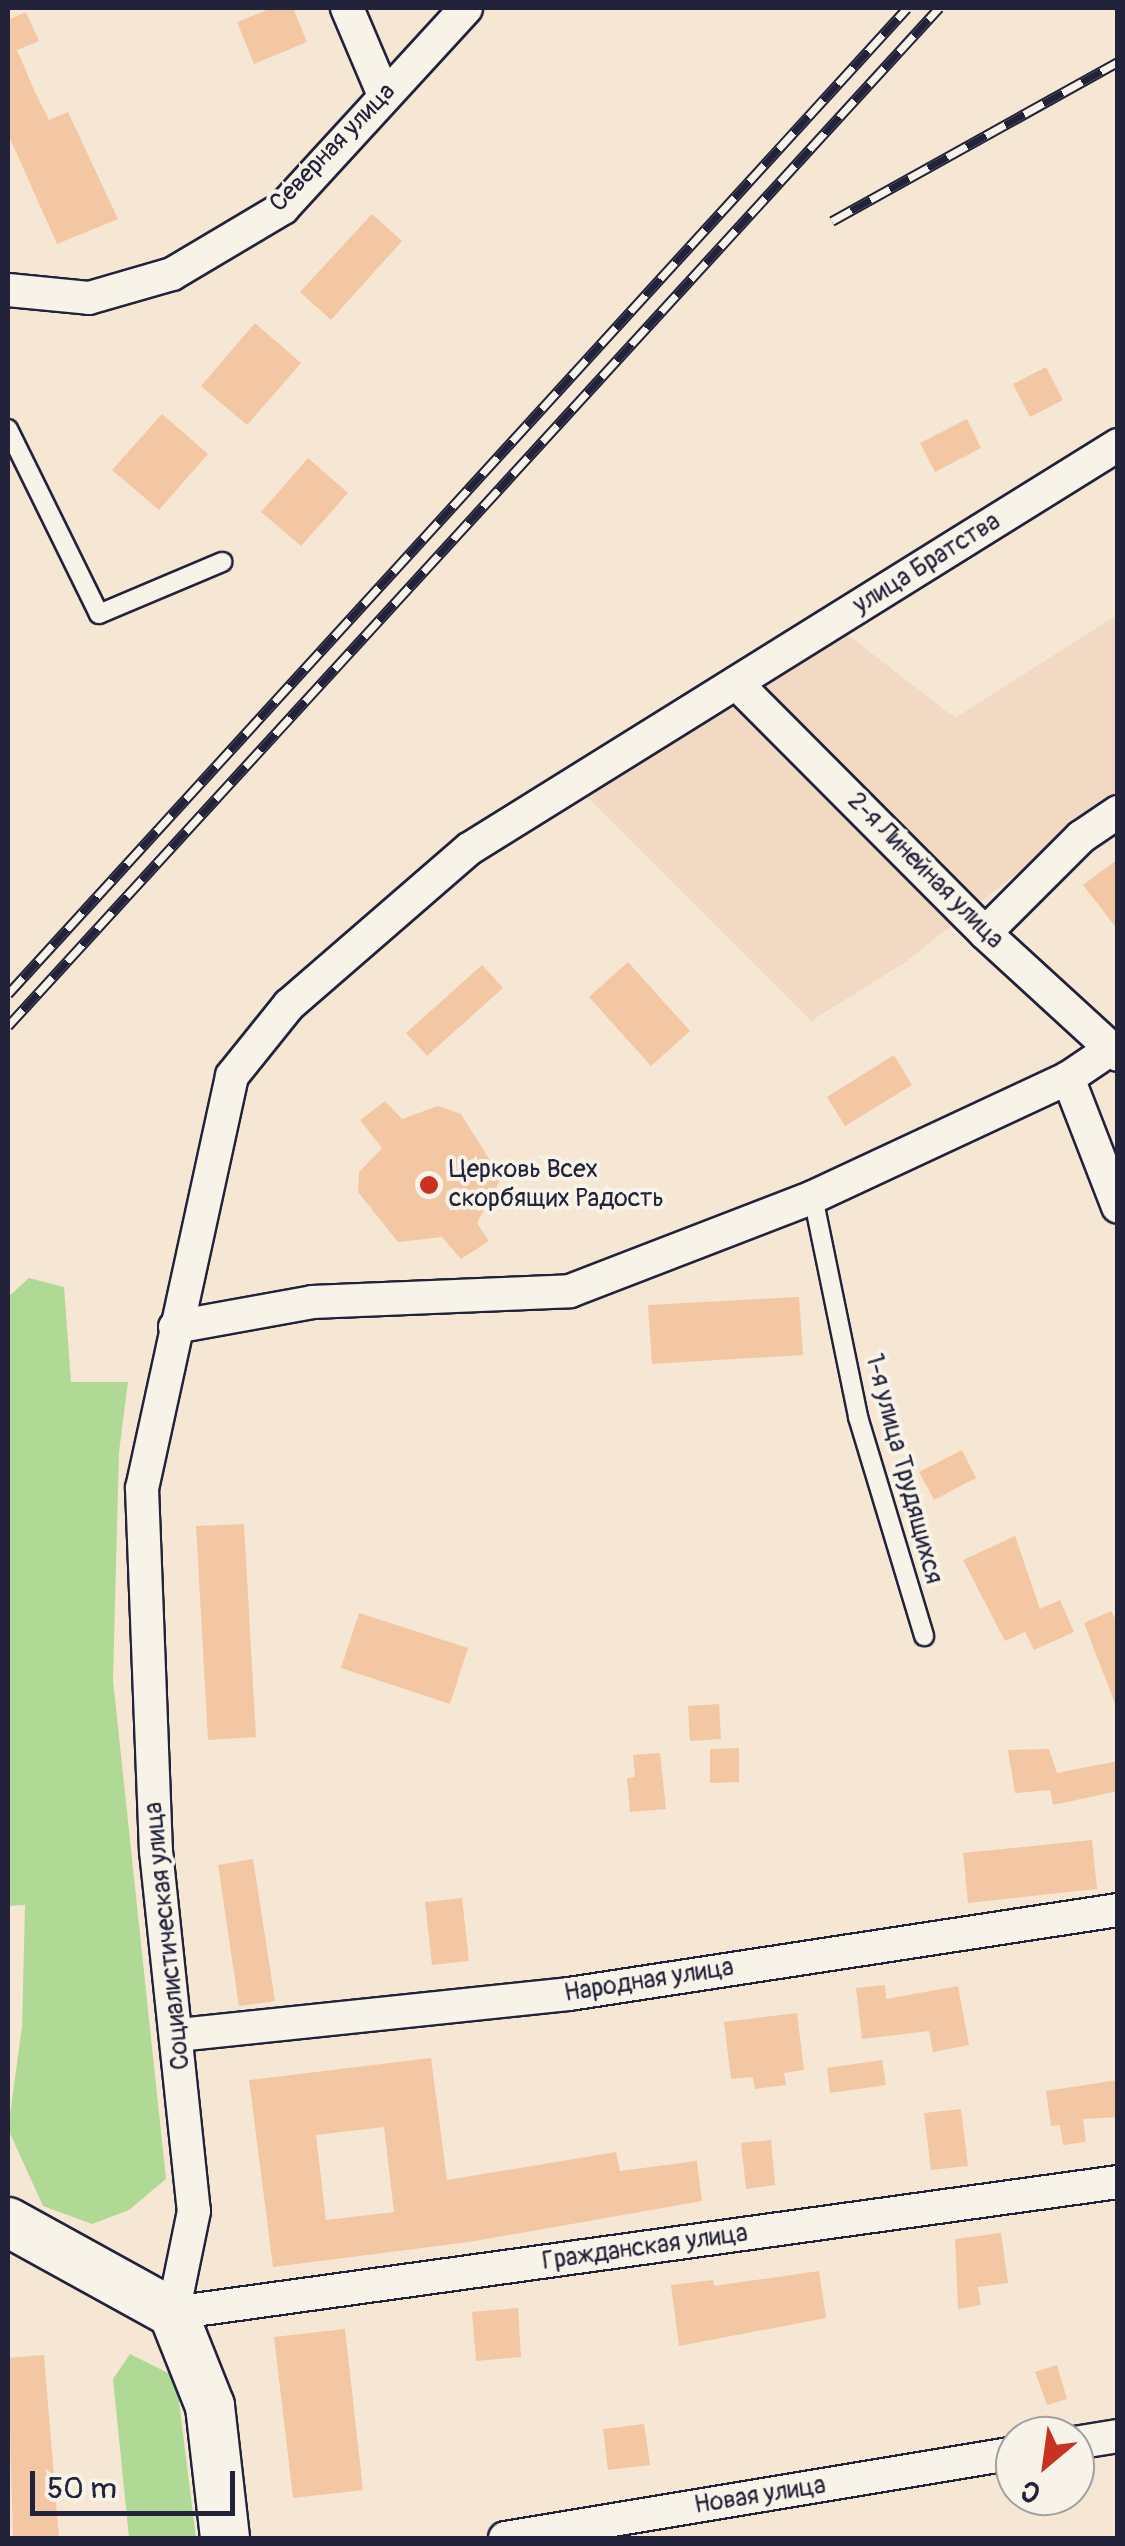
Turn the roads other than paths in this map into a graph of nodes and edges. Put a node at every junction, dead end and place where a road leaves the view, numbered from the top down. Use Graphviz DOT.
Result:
graph roads {
  1 [pos="348,8"];
  2 [pos="466,8"];
  3 [pos="384,95"];
  4 [pos="8,290"];
  5 [pos="8,429"];
  6 [pos="1118,444"];
  7 [pos="222,562"];
  8 [pos="736,683"];
  9 [pos="1118,812"];
  10 [pos="985,933"];
  11 [pos="1114,1052"];
  12 [pos="1068,1078"];
  13 [pos="813,1197"];
  14 [pos="1118,1206"];
  15 [pos="175,1327"];
  16 [pos="924,1636"];
  17 [pos="1118,1910"];
  18 [pos="179,2034"];
  19 [pos="1118,2182"];
  20 [pos="8,2222"];
  21 [pos="173,2313"];
  22 [pos="995,2457"];
  23 [pos="225,2538"];
  24 [pos="505,2538"];
  1 -- 3 [label="street"];
  2 -- 3 [label="street, Северная улица"];
  3 -- 4 [label="street, Северная улица"];
  5 -- 7 [label="lane"];
  6 -- 8 [label="street, улица Братства"];
  8 -- 10 [label="street, 2-я Линейная улица"];
  8 -- 15 [label="street, улица Братства"];
  9 -- 10 [label="street"];
  10 -- 11 [label="street, 2-я Линейная улица"];
  11 -- 12 [label="street"];
  12 -- 13 [label="street"];
  12 -- 14 [label="street"];
  13 -- 15 [label="street"];
  13 -- 16 [label="lane, 1-я улица Трудящихся"];
  15 -- 18 [label="street, Социалистическая улица"];
  17 -- 18 [label="street, Народная улица"];
  18 -- 21 [label="street, Социалистическая улица"];
  19 -- 21 [label="street, Гражданская улица"];
  20 -- 21 [label="main road"];
  21 -- 23 [label="main road"];
  22 -- 24 [label="street, Новая улица"];
}
